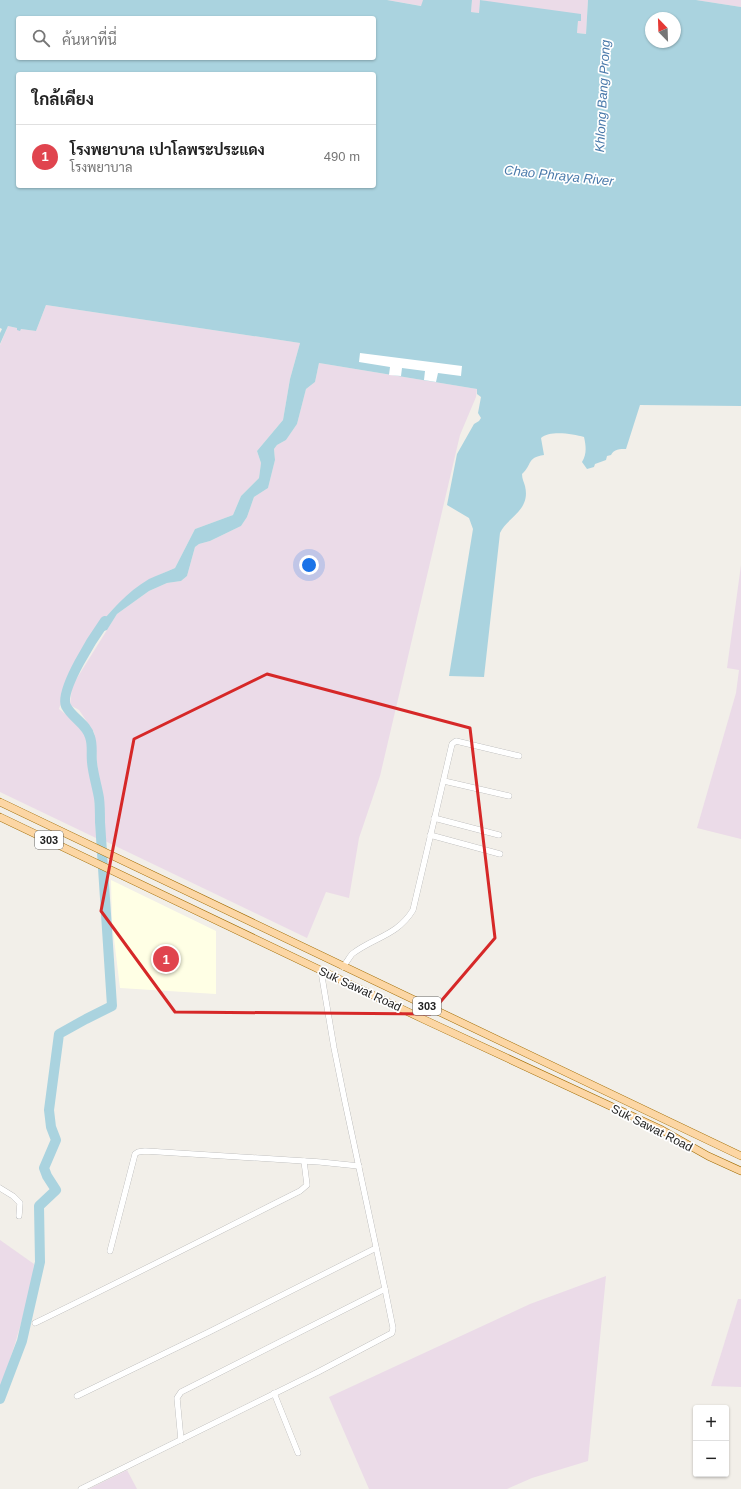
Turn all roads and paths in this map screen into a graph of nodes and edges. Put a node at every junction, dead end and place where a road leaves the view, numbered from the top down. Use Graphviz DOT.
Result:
graph roads {
  1 [pos="519,756"];
  2 [pos="444,781"];
  3 [pos="509,796"];
  4 [pos="0,802"];
  5 [pos="0,817"];
  6 [pos="434,818"];
  7 [pos="430,835"];
  8 [pos="499,835"];
  9 [pos="500,854"];
  10 [pos="343,967"];
  11 [pos="321,971"];
  12 [pos="741,1156"];
  13 [pos="304,1161"];
  14 [pos="359,1166"];
  15 [pos="741,1171"];
  16 [pos="0,1188"];
  17 [pos="19,1216"];
  18 [pos="376,1248"];
  19 [pos="110,1251"];
  20 [pos="385,1289"];
  21 [pos="35,1323"];
  22 [pos="274,1394"];
  23 [pos="77,1396"];
  24 [pos="181,1440"];
  25 [pos="298,1453"];
  26 [pos="81,1489"];
  1 -- 2 [label="street"];
  2 -- 3 [label="street"];
  2 -- 6 [label="street"];
  4 -- 10 [label="main road, Suk Sawat Road / 303"];
  5 -- 11 [label="main road, Suk Sawat Road / 303"];
  6 -- 7 [label="street"];
  6 -- 8 [label="street"];
  7 -- 9 [label="street"];
  7 -- 10 [label="street"];
  10 -- 12 [label="main road, Suk Sawat Road / 303"];
  11 -- 14 [label="street"];
  11 -- 15 [label="main road, Suk Sawat Road / 303"];
  13 -- 14 [label="street"];
  13 -- 19 [label="street"];
  13 -- 21 [label="street"];
  14 -- 18 [label="street"];
  16 -- 17 [label="street"];
  18 -- 20 [label="street"];
  18 -- 23 [label="street"];
  20 -- 22 [label="street"];
  20 -- 24 [label="street"];
  22 -- 24 [label="street"];
  22 -- 25 [label="street"];
  24 -- 26 [label="street"];
}
